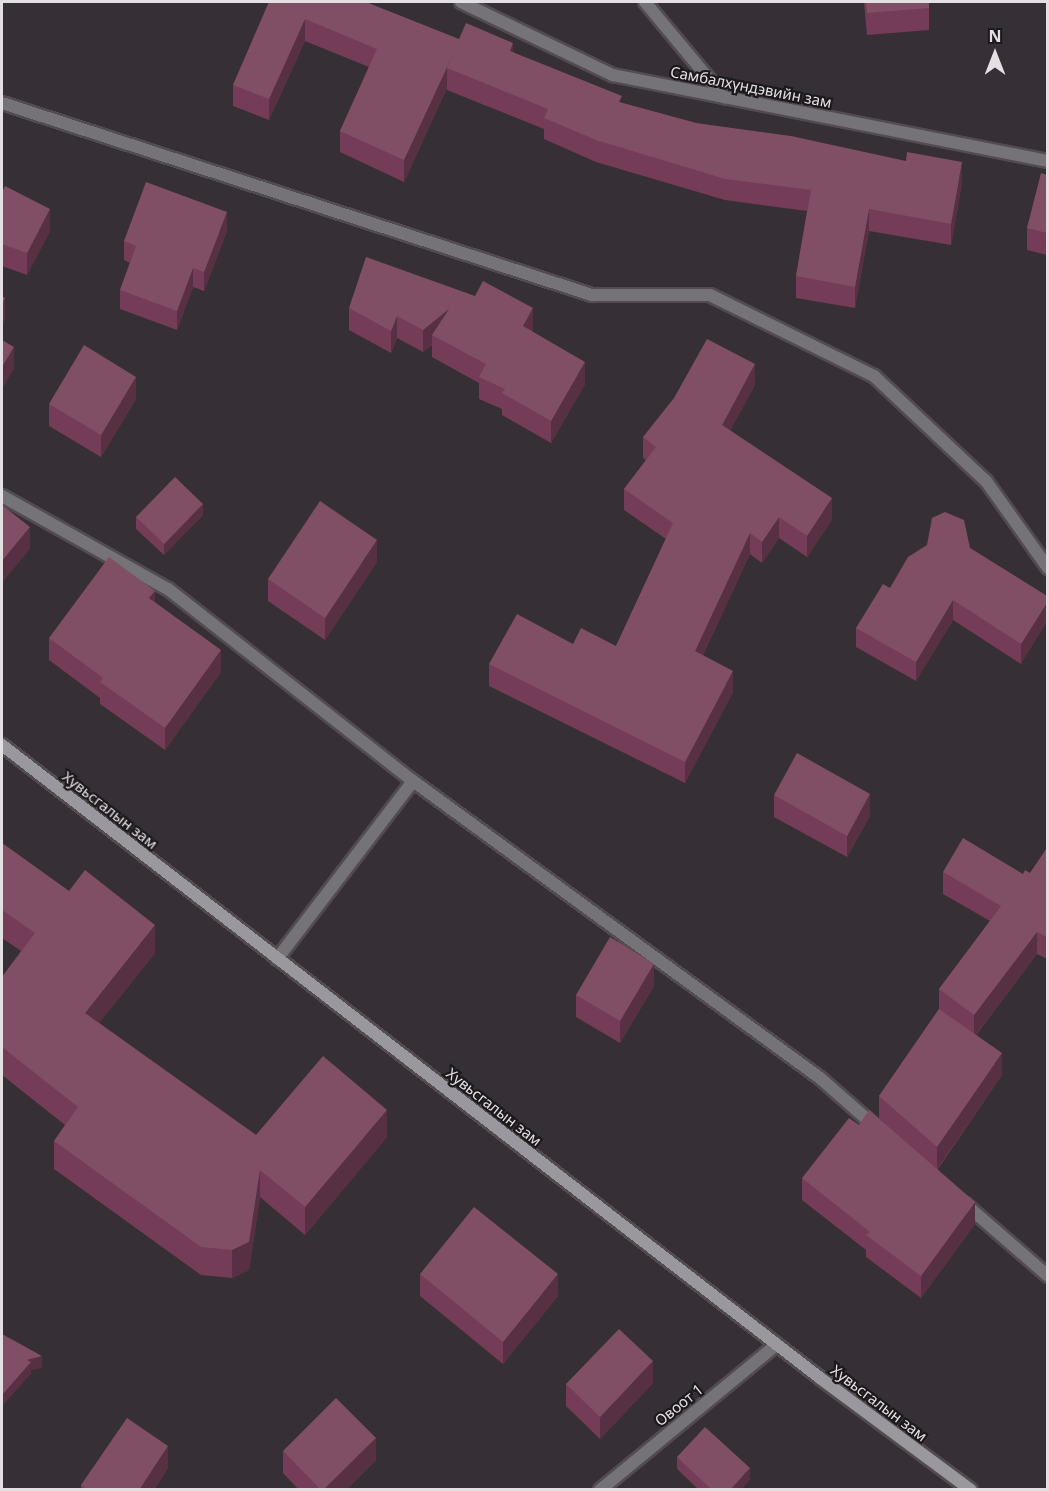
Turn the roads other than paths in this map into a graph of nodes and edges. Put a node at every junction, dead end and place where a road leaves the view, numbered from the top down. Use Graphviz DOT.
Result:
graph roads {
  1 [pos="461,2"];
  2 [pos="645,2"];
  3 [pos="724,97"];
  4 [pos="2,102"];
  5 [pos="1047,161"];
  6 [pos="2,496"];
  7 [pos="1047,568"];
  8 [pos="2,745"];
  9 [pos="413,781"];
  10 [pos="277,958"];
  11 [pos="890,1139"];
  12 [pos="951,1192"];
  13 [pos="1047,1276"];
  14 [pos="777,1344"];
  15 [pos="600,1490"];
  16 [pos="970,1490"];
  1 -- 3 [label="street, Самбалхүндэвийн зам"];
  2 -- 3 [label="street"];
  3 -- 5 [label="street, Самбалхүндэвийн зам"];
  4 -- 7 [label="street"];
  6 -- 9 [label="street"];
  8 -- 10 [label="main road, Хувьсгалын зам"];
  9 -- 10 [label="street"];
  9 -- 11 [label="street"];
  10 -- 14 [label="main road, Хувьсгалын зам"];
  12 -- 13 [label="street"];
  14 -- 15 [label="street, Овоот 1"];
  14 -- 16 [label="main road, Хувьсгалын зам"];
}
